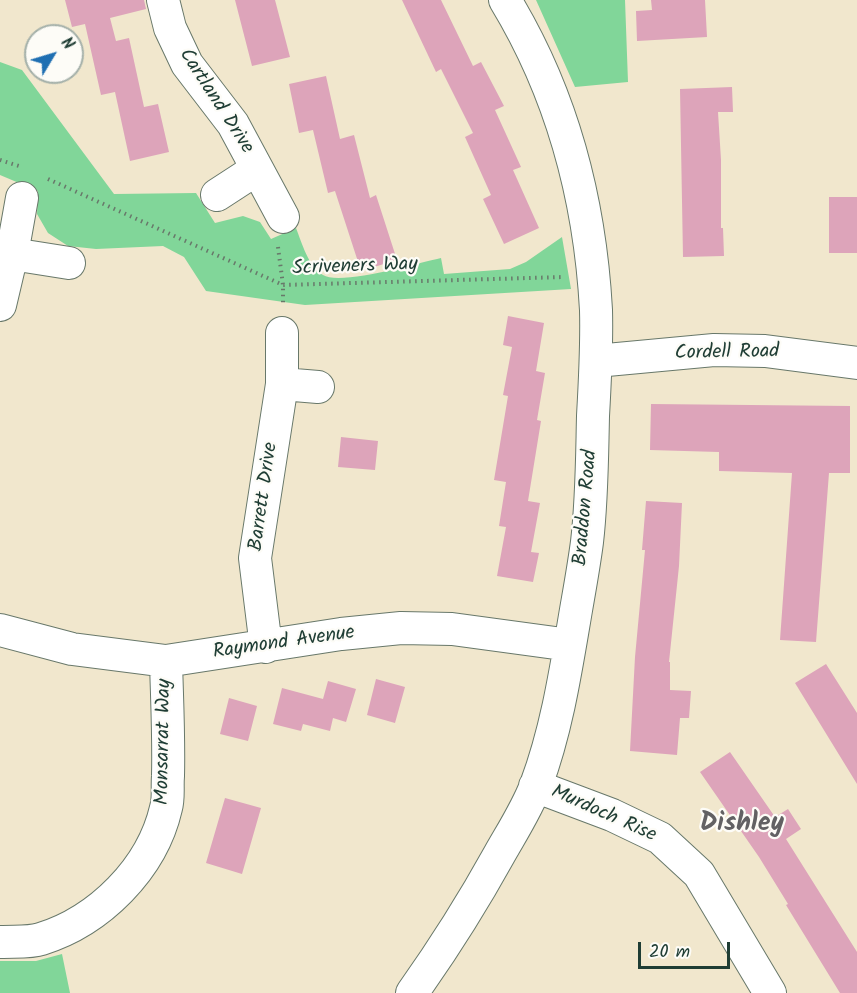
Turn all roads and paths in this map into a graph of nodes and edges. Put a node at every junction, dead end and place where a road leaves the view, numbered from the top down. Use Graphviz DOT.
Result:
graph roads {
  1 [pos="163,0"];
  2 [pos="505,0"];
  3 [pos="0,160"];
  4 [pos="23,167"];
  5 [pos="257,169"];
  6 [pos="32,188"];
  7 [pos="217,195"];
  8 [pos="283,217"];
  9 [pos="12,254"];
  10 [pos="69,263"];
  11 [pos="593,276"];
  12 [pos="283,285"];
  13 [pos="0,305"];
  14 [pos="282,333"];
  15 [pos="596,362"];
  16 [pos="857,363"];
  17 [pos="282,384"];
  18 [pos="318,387"];
  19 [pos="0,630"];
  20 [pos="570,645"];
  21 [pos="266,647"];
  22 [pos="166,661"];
  23 [pos="535,786"];
  24 [pos="0,942"];
  25 [pos="412,993"];
  26 [pos="770,993"];
  1 -- 5 [label="street, Cartland Drive"];
  2 -- 11 [label="street, Braddon Road"];
  3 -- 4 [label="path"];
  5 -- 7 [label="street, Cartland Drive"];
  5 -- 8 [label="street, Cartland Drive"];
  6 -- 9 [label="street"];
  6 -- 12 [label="path, Scriveners Way"];
  8 -- 12 [label="path"];
  9 -- 10 [label="street"];
  9 -- 13 [label="street"];
  11 -- 12 [label="path, Scriveners Way"];
  11 -- 15 [label="street, Braddon Road"];
  12 -- 14 [label="path"];
  14 -- 17 [label="street, Barrett Drive"];
  15 -- 16 [label="street, Cordell Road"];
  15 -- 20 [label="street, Braddon Road"];
  17 -- 18 [label="street"];
  17 -- 21 [label="street, Barrett Drive"];
  19 -- 22 [label="street, Raymond Avenue"];
  20 -- 21 [label="street, Raymond Avenue"];
  20 -- 23 [label="street, Braddon Road"];
  21 -- 22 [label="street, Raymond Avenue"];
  22 -- 24 [label="street, Monsarrat Way"];
  23 -- 25 [label="street, Braddon Road"];
  23 -- 26 [label="street, Murdoch Rise"];
}
